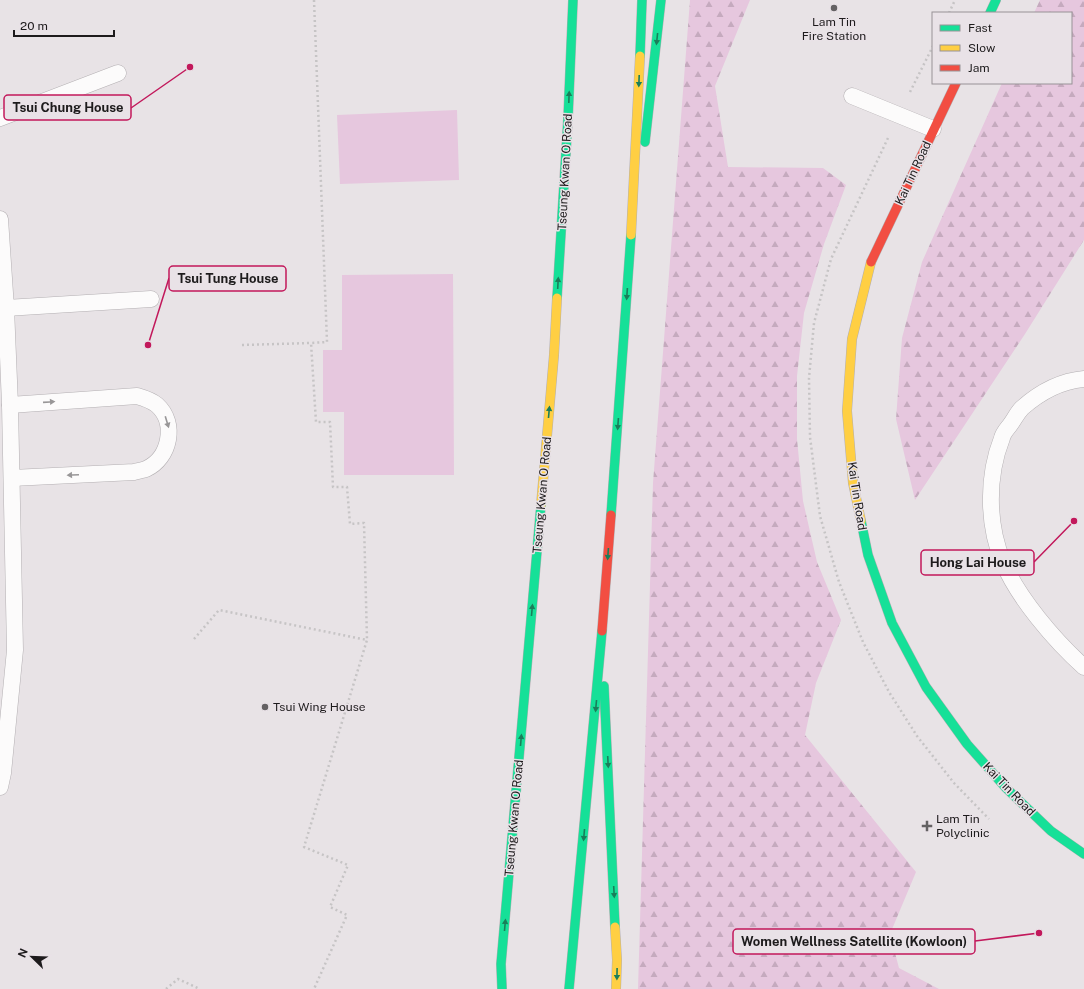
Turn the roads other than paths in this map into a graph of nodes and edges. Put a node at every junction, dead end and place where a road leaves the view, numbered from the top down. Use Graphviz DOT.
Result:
graph roads {
  1 [pos="573,0"];
  2 [pos="642,0"];
  3 [pos="661,0"];
  4 [pos="996,0"];
  5 [pos="990,12"];
  6 [pos="118,73"];
  7 [pos="956,84"];
  8 [pos="852,96"];
  9 [pos="0,118"];
  10 [pos="934,129"];
  11 [pos="0,219"];
  12 [pos="629,255"];
  13 [pos="151,299"];
  14 [pos="6,308"];
  15 [pos="1084,379"];
  16 [pos="10,404"];
  17 [pos="12,478"];
  18 [pos="602,639"];
  19 [pos="1084,667"];
  20 [pos="0,787"];
  21 [pos="1084,854"];
  22 [pos="501,964"];
  23 [pos="497,989"];
  24 [pos="502,989"];
  25 [pos="570,989"];
  26 [pos="616,989"];
  22 -- 1 [label="main road, Tseung Kwan O Road, one-way"];
  2 -- 12 [label="main road, one-way"];
  3 -- 12 [label="main road, one-way"];
  4 -- 5 [label="main road"];
  6 -- 9 [label="lane"];
  7 -- 10 [label="main road, Kai Tin Road"];
  8 -- 10 [label="lane"];
  10 -- 21 [label="main road, Kai Tin Road"];
  11 -- 14 [label="lane"];
  12 -- 18 [label="main road, one-way"];
  13 -- 14 [label="lane"];
  14 -- 16 [label="lane"];
  15 -- 19 [label="lane"];
  16 -- 17 [label="lane"];
  16 -- 17 [label="lane, one-way"];
  17 -- 20 [label="lane"];
  18 -- 25 [label="main road, one-way"];
  18 -- 26 [label="main road, one-way"];
  22 -- 23 [label="main road"];
  22 -- 24 [label="main road, Tseung Kwan O Road"];
}
